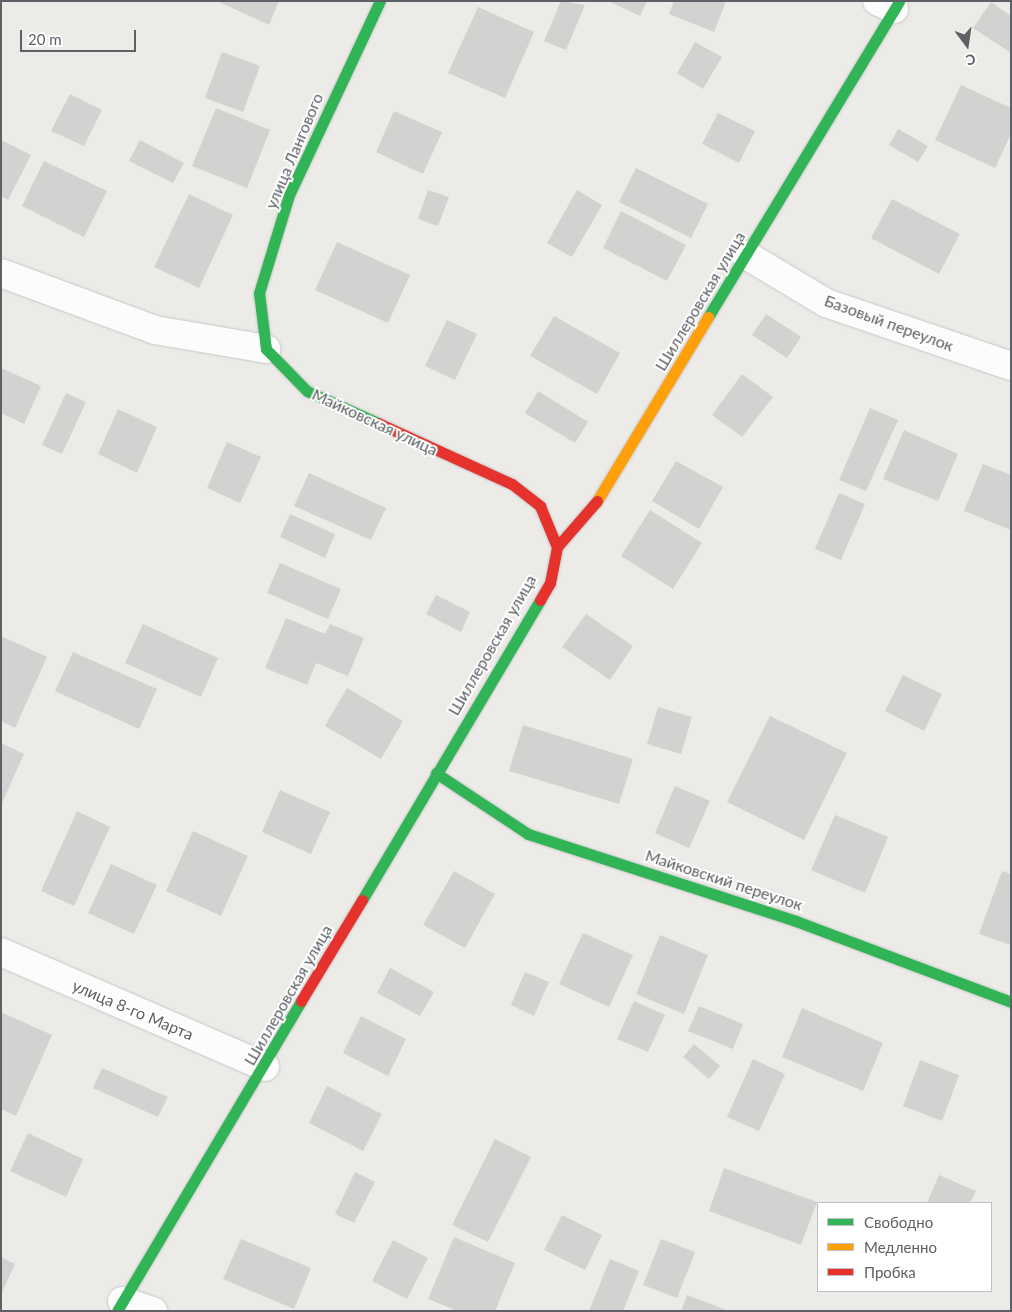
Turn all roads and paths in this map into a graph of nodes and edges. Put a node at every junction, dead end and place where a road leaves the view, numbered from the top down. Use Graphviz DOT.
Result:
graph roads {
  1 [pos="380,1"];
  2 [pos="890,4"];
  3 [pos="746,255"];
  4 [pos="1,273"];
  5 [pos="266,349"];
  6 [pos="1011,366"];
  7 [pos="557,547"];
  8 [pos="436,773"];
  9 [pos="1,952"];
  10 [pos="1011,1002"];
  11 [pos="265,1067"];
  12 [pos="120,1306"];
  13 [pos="153,1311"];
  1 -- 5 [label="street, улица Лангового"];
  2 -- 3 [label="street, Шиллеровская улица"];
  3 -- 6 [label="street, Базовый переулок"];
  3 -- 7 [label="street, Шиллеровская улица"];
  4 -- 5 [label="street"];
  5 -- 7 [label="street, Майковская улица"];
  7 -- 8 [label="street, Шиллеровская улица"];
  8 -- 10 [label="street, Майковский переулок"];
  8 -- 11 [label="street, Шиллеровская улица"];
  9 -- 11 [label="street, улица 8-го Марта"];
  11 -- 12 [label="street, Шиллеровская улица"];
  12 -- 13 [label="street"];
}
